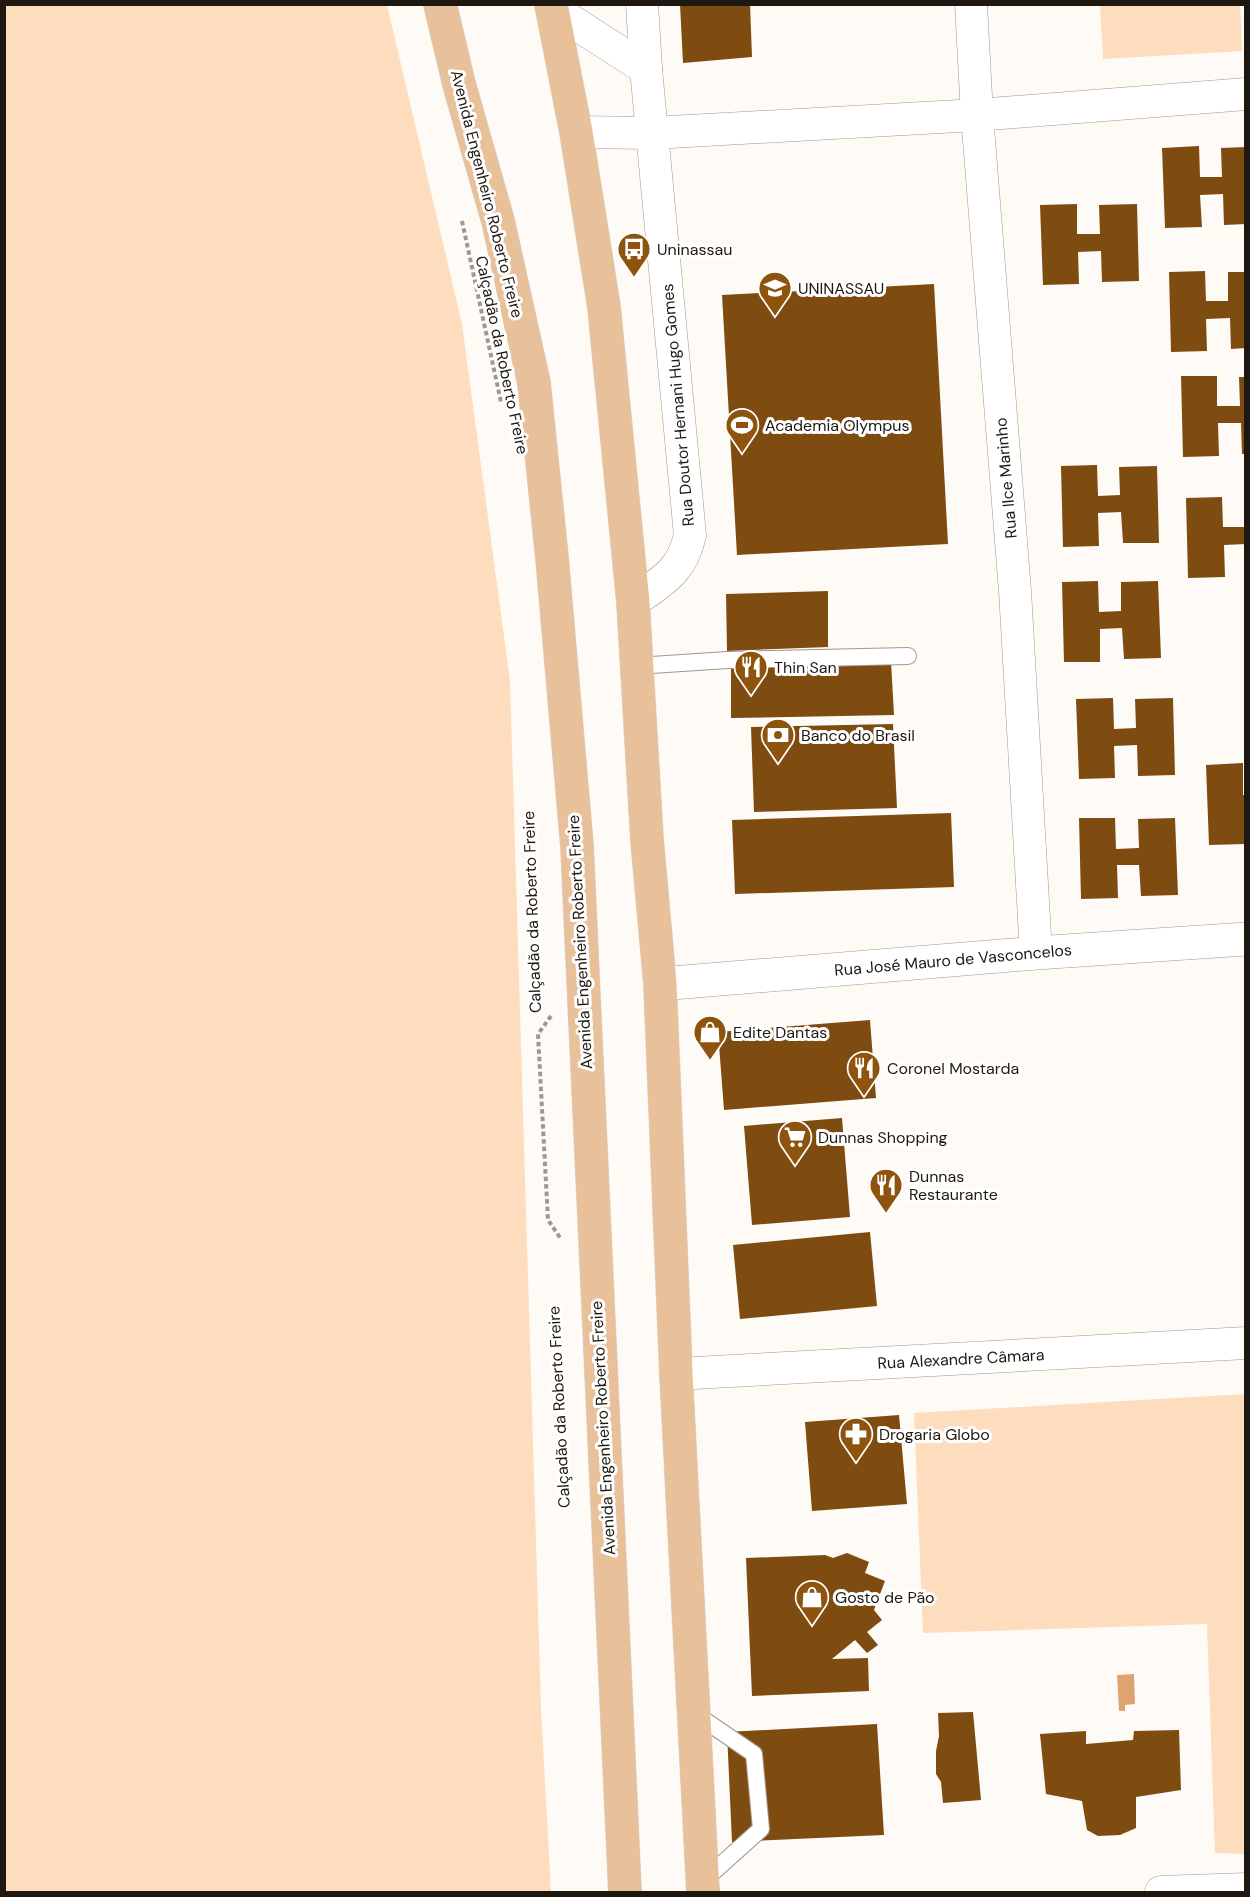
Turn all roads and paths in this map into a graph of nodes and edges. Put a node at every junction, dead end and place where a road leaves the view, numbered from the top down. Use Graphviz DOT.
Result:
graph roads {
  1 [pos="440,4"];
  2 [pos="642,4"];
  3 [pos="971,4"];
  4 [pos="552,7"];
  5 [pos="646,69"];
  6 [pos="1245,94"];
  7 [pos="977,116"];
  8 [pos="576,132"];
  9 [pos="652,133"];
  10 [pos="460,215"];
  11 [pos="501,402"];
  12 [pos="633,602"];
  13 [pos="908,656"];
  14 [pos="637,666"];
  15 [pos="1245,939"];
  16 [pos="1036,952"];
  17 [pos="660,984"];
  18 [pos="551,1005"];
  19 [pos="562,1240"];
  20 [pos="1245,1343"];
  21 [pos="676,1374"];
  22 [pos="694,1713"];
  23 [pos="703,1887"];
  24 [pos="1245,1889"];
  25 [pos="625,1893"];
  26 [pos="1161,1893"];
  1 -- 25 [label="main road, Avenida Engenheiro Roberto Freire"];
  2 -- 5 [label="street, Rua Doutor Hernani Hugo Gomes"];
  3 -- 7 [label="street, Rua Ilce Marinho"];
  4 -- 5 [label="street"];
  4 -- 8 [label="main road"];
  5 -- 9 [label="street, Rua Doutor Hernani Hugo Gomes"];
  6 -- 7 [label="street"];
  7 -- 9 [label="street"];
  7 -- 16 [label="street, Rua Ilce Marinho"];
  8 -- 9 [label="street"];
  8 -- 12 [label="main road"];
  9 -- 12 [label="street, Rua Doutor Hernani Hugo Gomes"];
  10 -- 11 [label="path, Calçadão da Roberto Freire"];
  12 -- 14 [label="main road"];
  13 -- 14 [label="lane"];
  14 -- 17 [label="main road"];
  15 -- 16 [label="street, Rua José Mauro de Vasconcelos"];
  16 -- 17 [label="street, Rua José Mauro de Vasconcelos"];
  17 -- 21 [label="main road"];
  18 -- 19 [label="path, Calçadão da Roberto Freire"];
  20 -- 21 [label="street, Rua Alexandre Câmara"];
  21 -- 22 [label="main road"];
  22 -- 23 [label="main road"];
  22 -- 23 [label="lane"];
  24 -- 26 [label="street"];
}
